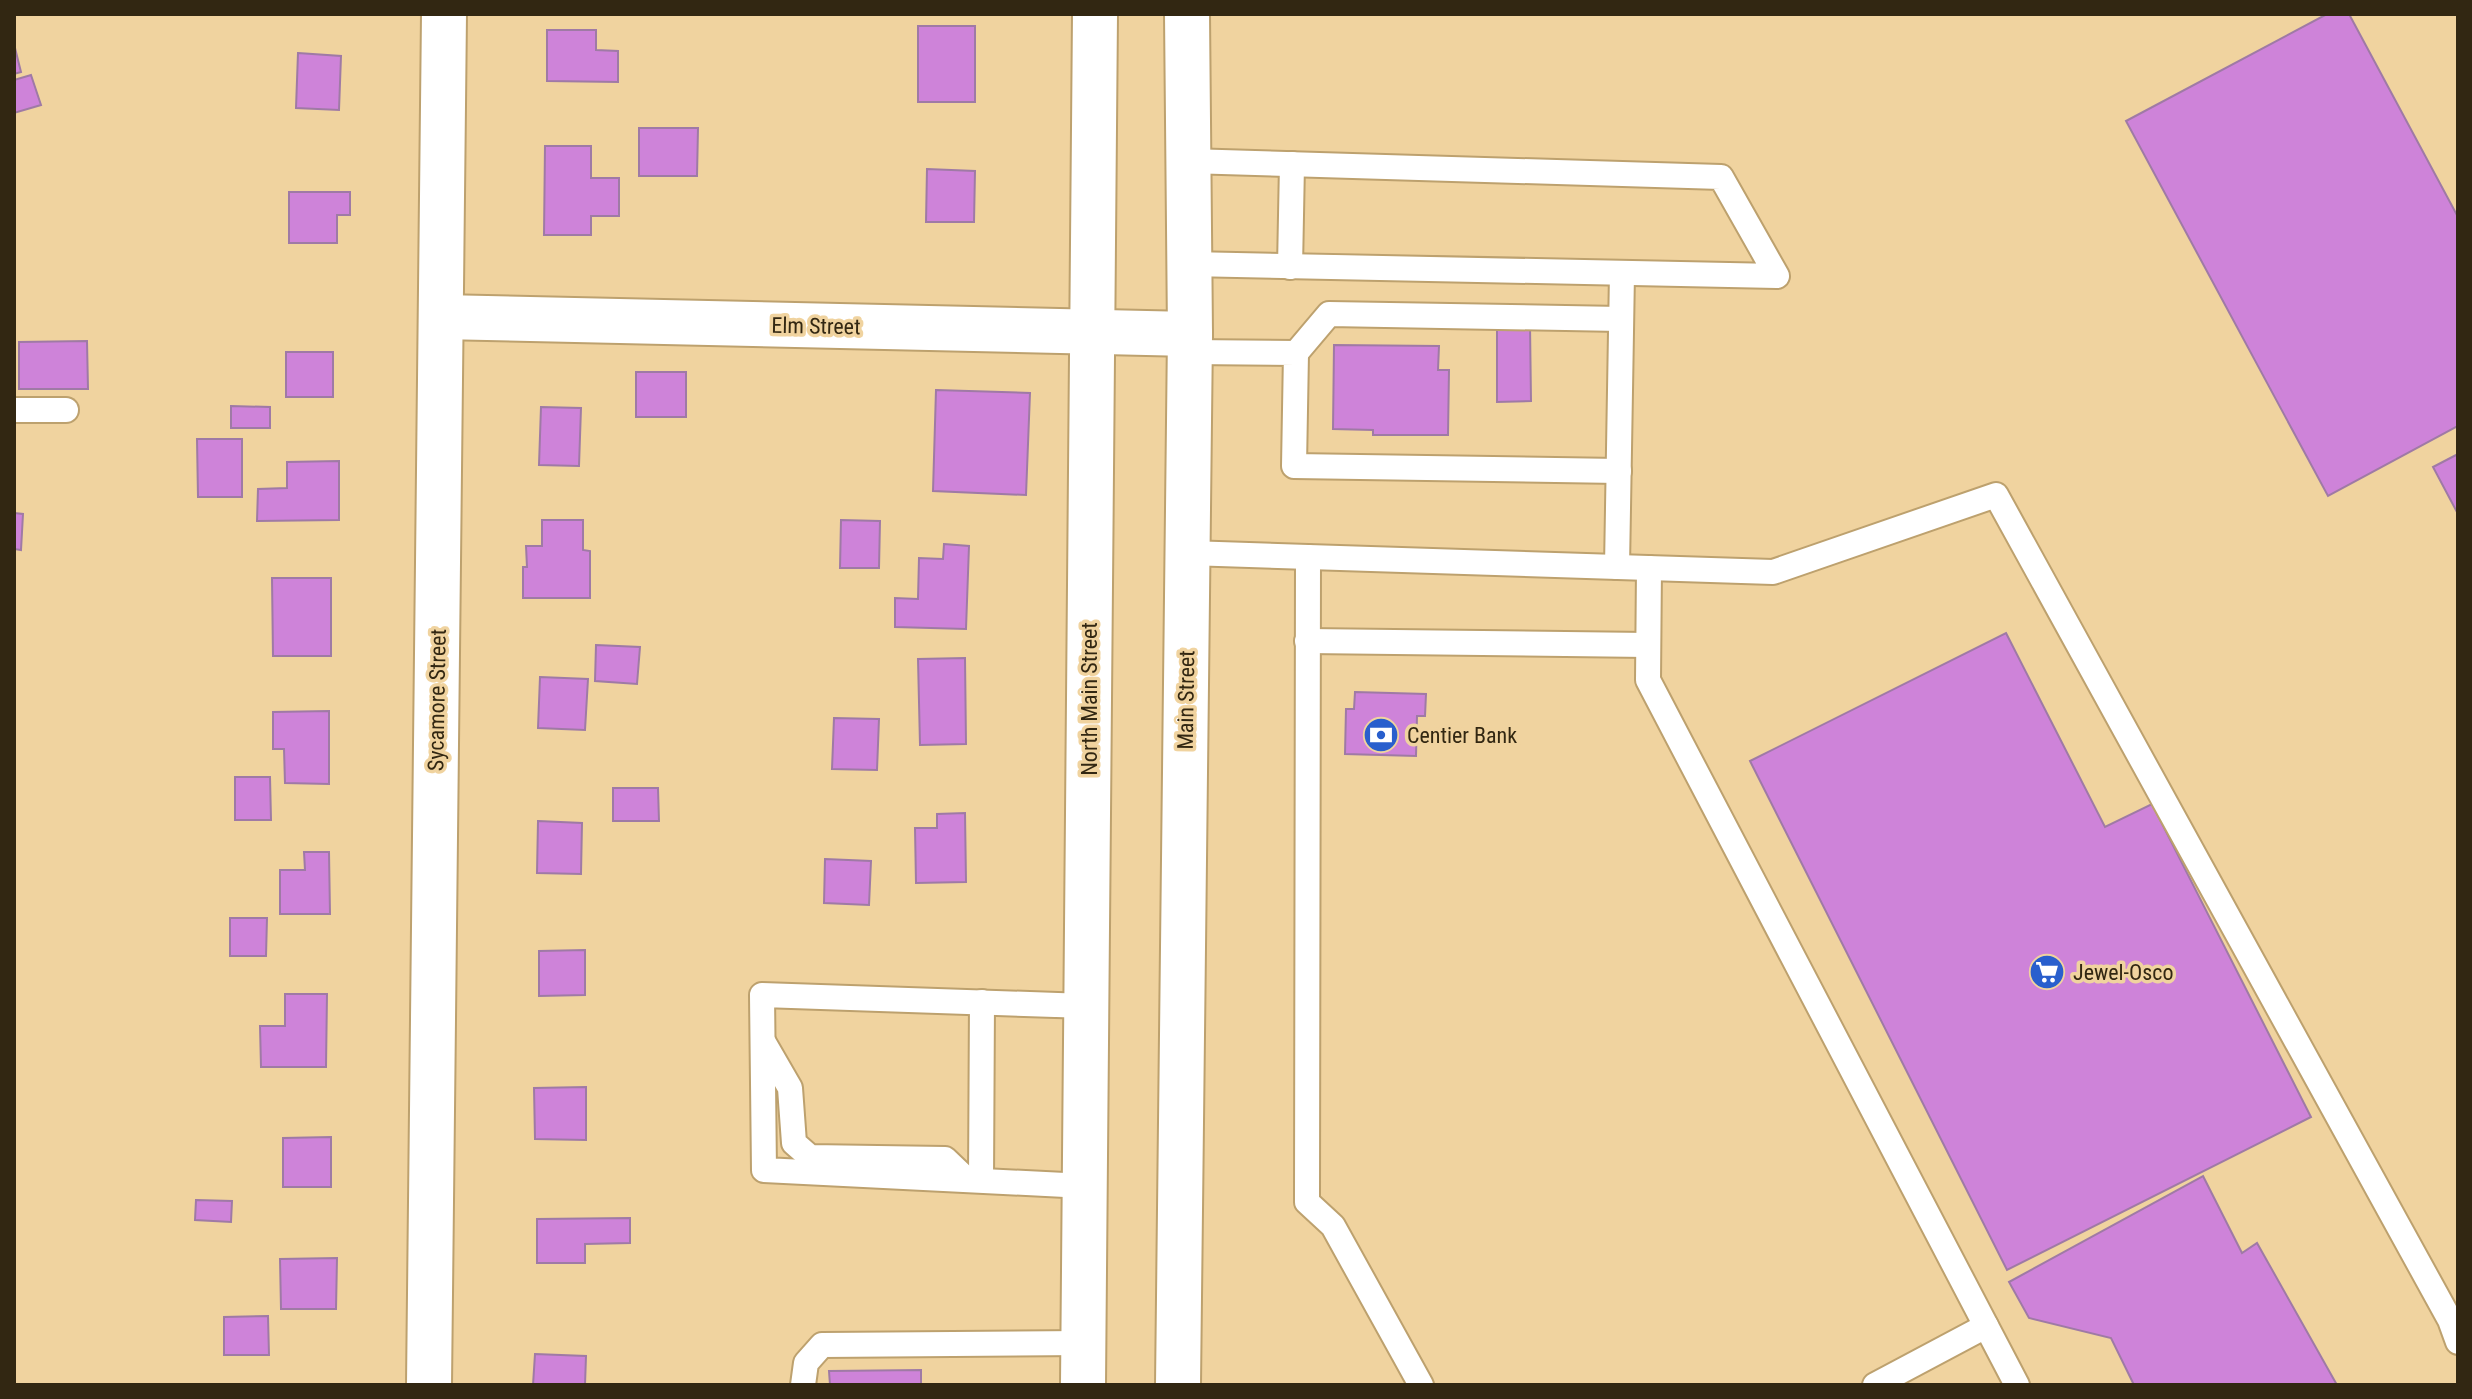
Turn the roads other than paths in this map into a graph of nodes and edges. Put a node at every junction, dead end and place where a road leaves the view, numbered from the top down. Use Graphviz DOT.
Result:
graph roads {
  1 [pos="444,14"];
  2 [pos="1095,14"];
  3 [pos="1187,14"];
  4 [pos="1188,161"];
  5 [pos="1292,164"];
  6 [pos="1189,264"];
  7 [pos="1290,267"];
  8 [pos="1622,273"];
  9 [pos="441,317"];
  10 [pos="1621,319"];
  11 [pos="1092,332"];
  12 [pos="1190,343"];
  13 [pos="1296,353"];
  14 [pos="14,410"];
  15 [pos="66,410"];
  16 [pos="1619,471"];
  17 [pos="1188,553"];
  18 [pos="1308,557"];
  19 [pos="1617,567"];
  20 [pos="1649,568"];
  21 [pos="1307,641"];
  22 [pos="1648,645"];
  23 [pos="982,1002"];
  24 [pos="1086,1006"];
  25 [pos="763,1041"];
  26 [pos="974,1180"];
  27 [pos="1085,1186"];
  28 [pos="1986,1326"];
  29 [pos="2458,1342"];
  30 [pos="1084,1364"];
  31 [pos="429,1385"];
  32 [pos="803,1385"];
  33 [pos="1178,1385"];
  34 [pos="1421,1385"];
  35 [pos="1875,1385"];
  36 [pos="2017,1385"];
  1 -- 9 [label="street, Sycamore Street"];
  2 -- 11 [label="street, North Main Street"];
  3 -- 4 [label="street, Main Street"];
  4 -- 5 [label="lane"];
  4 -- 6 [label="street, Main Street"];
  5 -- 7 [label="lane"];
  5 -- 8 [label="lane"];
  6 -- 7 [label="lane"];
  6 -- 12 [label="street, Main Street"];
  7 -- 8 [label="lane"];
  8 -- 10 [label="lane"];
  9 -- 11 [label="street, Elm Street"];
  9 -- 31 [label="street, Sycamore Street"];
  10 -- 13 [label="lane"];
  10 -- 16 [label="lane"];
  11 -- 12 [label="street, Elm Street"];
  11 -- 24 [label="street, North Main Street"];
  12 -- 13 [label="lane"];
  12 -- 17 [label="street, Main Street"];
  13 -- 16 [label="lane"];
  14 -- 15 [label="lane"];
  16 -- 19 [label="lane"];
  17 -- 18 [label="lane"];
  17 -- 33 [label="street, Main Street"];
  18 -- 19 [label="lane"];
  18 -- 21 [label="lane"];
  19 -- 20 [label="lane"];
  20 -- 22 [label="lane"];
  20 -- 29 [label="lane"];
  21 -- 22 [label="lane"];
  21 -- 34 [label="lane"];
  22 -- 28 [label="lane"];
  23 -- 24 [label="lane"];
  23 -- 25 [label="lane"];
  23 -- 26 [label="lane"];
  24 -- 27 [label="street, North Main Street"];
  25 -- 26 [label="lane"];
  25 -- 26 [label="lane"];
  26 -- 27 [label="lane"];
  27 -- 30 [label="street, North Main Street"];
  28 -- 35 [label="lane"];
  28 -- 36 [label="lane"];
  30 -- 32 [label="lane"];
}
